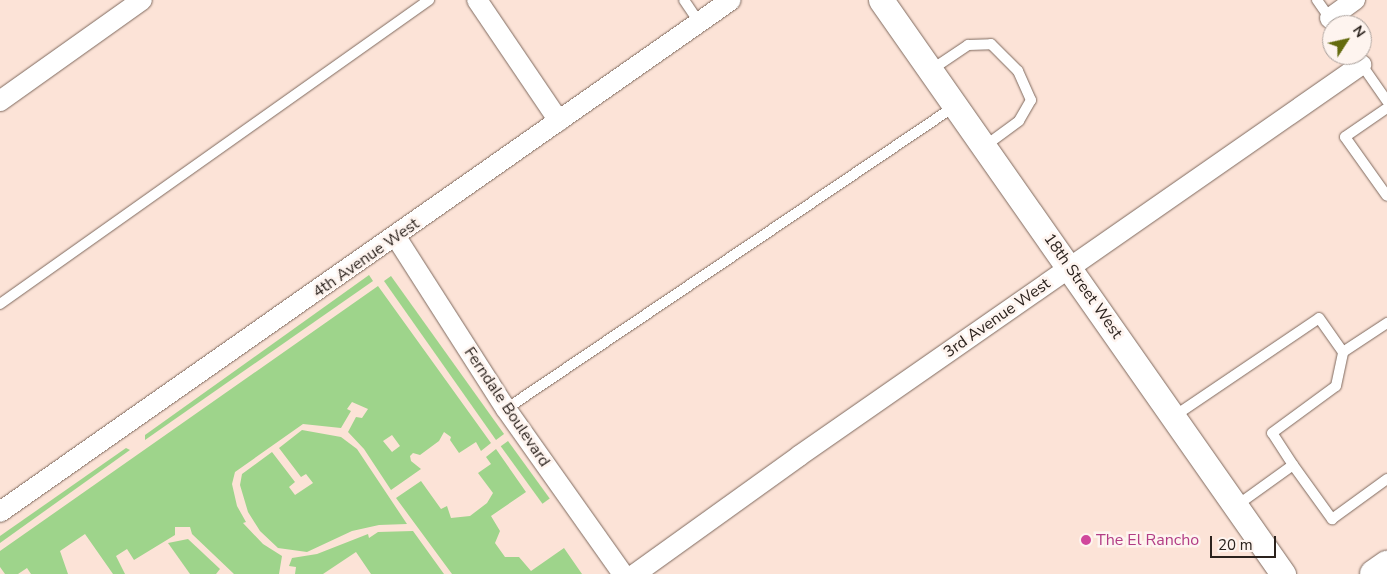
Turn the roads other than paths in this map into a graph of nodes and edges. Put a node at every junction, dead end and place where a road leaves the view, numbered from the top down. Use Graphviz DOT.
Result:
graph roads {
  1 [pos="142,0"];
  2 [pos="428,0"];
  3 [pos="477,0"];
  4 [pos="684,0"];
  5 [pos="731,0"];
  6 [pos="881,0"];
  7 [pos="1317,0"];
  8 [pos="1355,0"];
  9 [pos="1327,15"];
  10 [pos="1339,15"];
  11 [pos="699,22"];
  12 [pos="1351,65"];
  13 [pos="1362,65"];
  14 [pos="931,70"];
  15 [pos="0,101"];
  16 [pos="1387,101"];
  17 [pos="956,105"];
  18 [pos="1387,108"];
  19 [pos="559,120"];
  20 [pos="985,146"];
  21 [pos="1387,196"];
  22 [pos="396,237"];
  23 [pos="1070,267"];
  24 [pos="0,304"];
  25 [pos="1387,323"];
  26 [pos="1343,352"];
  27 [pos="506,409"];
  28 [pos="1173,417"];
  29 [pos="1293,465"];
  30 [pos="1387,479"];
  31 [pos="1236,507"];
  32 [pos="0,512"];
  33 [pos="1387,565"];
  34 [pos="624,574"];
  35 [pos="635,574"];
  36 [pos="1283,574"];
  37 [pos="1374,574"];
  1 -- 15 [label="street"];
  2 -- 24 [label="lane"];
  3 -- 19 [label="street"];
  4 -- 11 [label="lane"];
  5 -- 11 [label="street, 4th Avenue West"];
  6 -- 14 [label="street, 18th Street West"];
  7 -- 9 [label="lane"];
  8 -- 10 [label="street"];
  11 -- 19 [label="street, 4th Avenue West"];
  12 -- 23 [label="street, 3rd Avenue West"];
  13 -- 16 [label="lane"];
  14 -- 17 [label="street, 18th Street West"];
  14 -- 20 [label="lane"];
  17 -- 20 [label="street, 18th Street West"];
  17 -- 27 [label="lane"];
  18 -- 21 [label="lane"];
  19 -- 22 [label="street, 4th Avenue West"];
  20 -- 23 [label="street, 18th Street West"];
  22 -- 27 [label="street, Ferndale Boulevard"];
  22 -- 32 [label="street, 4th Avenue West"];
  23 -- 28 [label="street, 18th Street West"];
  23 -- 35 [label="street, 3rd Avenue West"];
  25 -- 26 [label="lane"];
  26 -- 28 [label="lane"];
  26 -- 29 [label="lane"];
  27 -- 34 [label="street, Ferndale Boulevard"];
  28 -- 31 [label="street, 18th Street West"];
  29 -- 30 [label="lane"];
  29 -- 31 [label="lane"];
  31 -- 36 [label="street, 18th Street West"];
  33 -- 37 [label="main road"];
}
